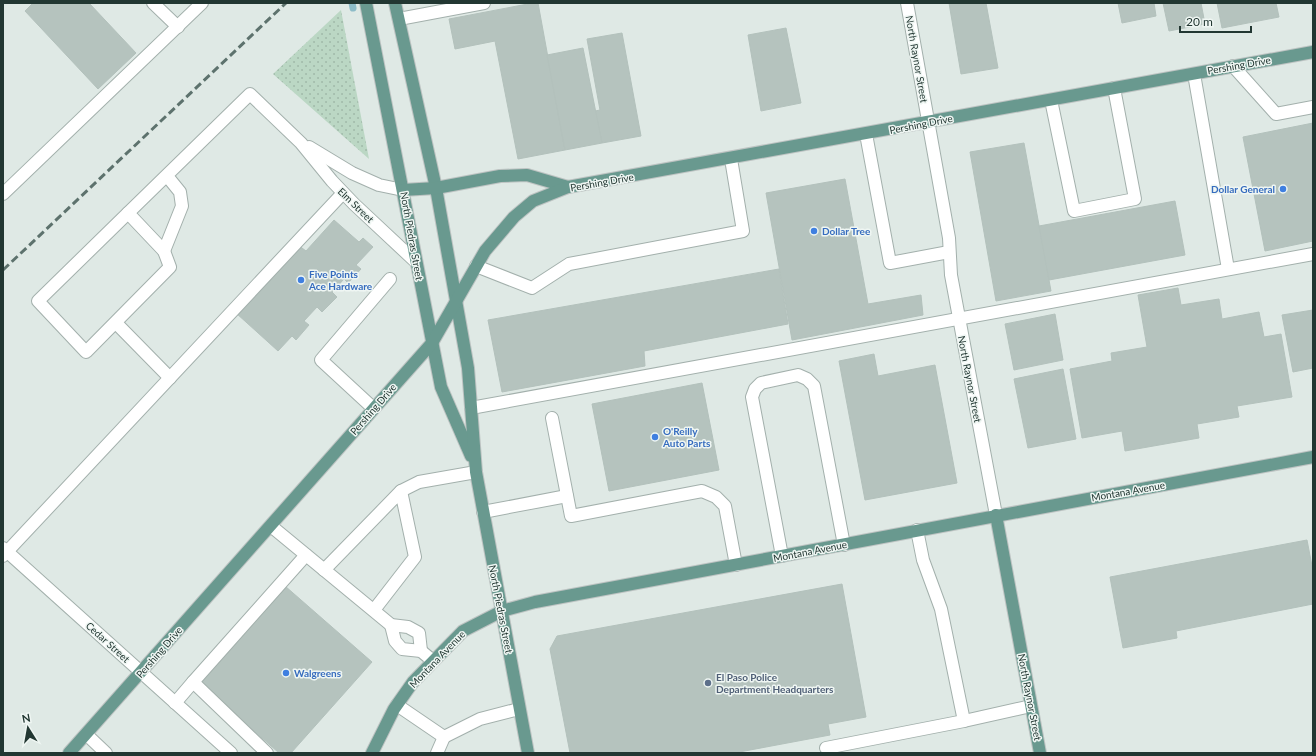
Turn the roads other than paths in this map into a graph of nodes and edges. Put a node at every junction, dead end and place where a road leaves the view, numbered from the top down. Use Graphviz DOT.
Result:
graph roads {
  1 [pos="153,3"];
  2 [pos="202,3"];
  3 [pos="366,3"];
  4 [pos="395,3"];
  5 [pos="484,3"];
  6 [pos="907,3"];
  7 [pos="399,19"];
  8 [pos="178,27"];
  9 [pos="1313,52"];
  10 [pos="1233,66"];
  11 [pos="1194,74"];
  12 [pos="1114,88"];
  13 [pos="1052,100"];
  14 [pos="1313,107"];
  15 [pos="929,122"];
  16 [pos="866,134"];
  17 [pos="301,143"];
  18 [pos="731,159"];
  19 [pos="167,176"];
  20 [pos="568,187"];
  21 [pos="436,188"];
  22 [pos="403,190"];
  23 [pos="343,193"];
  24 [pos="3,194"];
  25 [pos="128,213"];
  26 [pos="164,251"];
  27 [pos="949,252"];
  28 [pos="1313,254"];
  29 [pos="416,262"];
  30 [pos="476,266"];
  31 [pos="1228,269"];
  32 [pos="390,279"];
  33 [pos="456,301"];
  34 [pos="958,320"];
  35 [pos="116,323"];
  36 [pos="432,342"];
  37 [pos="170,378"];
  38 [pos="373,408"];
  39 [pos="471,408"];
  40 [pos="552,418"];
  41 [pos="1313,457"];
  42 [pos="475,468"];
  43 [pos="401,491"];
  44 [pos="567,496"];
  45 [pos="483,512"];
  46 [pos="996,516"];
  47 [pos="271,526"];
  48 [pos="917,530"];
  49 [pos="844,545"];
  50 [pos="4,552"];
  51 [pos="306,555"];
  52 [pos="782,556"];
  53 [pos="736,565"];
  54 [pos="324,570"];
  55 [pos="374,610"];
  56 [pos="502,611"];
  57 [pos="391,625"];
  58 [pos="421,651"];
  59 [pos="433,661"];
  60 [pos="142,672"];
  61 [pos="193,682"];
  62 [pos="175,703"];
  63 [pos="397,705"];
  64 [pos="1031,706"];
  65 [pos="520,709"];
  66 [pos="964,721"];
  67 [pos="87,735"];
  68 [pos="444,737"];
  69 [pos="826,748"];
  70 [pos="69,753"];
  71 [pos="106,753"];
  72 [pos="231,753"];
  73 [pos="268,753"];
  74 [pos="372,753"];
  75 [pos="437,753"];
  76 [pos="528,753"];
  77 [pos="1040,753"];
  1 -- 8 [label="street"];
  2 -- 8 [label="street"];
  3 -- 22 [label="main road, North Piedras Street"];
  4 -- 7 [label="main road, North Piedras Street"];
  5 -- 7 [label="street"];
  6 -- 15 [label="street, North Raynor Street"];
  7 -- 21 [label="main road, North Piedras Street"];
  8 -- 24 [label="street"];
  9 -- 10 [label="main road, Pershing Drive"];
  10 -- 11 [label="main road, Pershing Drive"];
  10 -- 14 [label="street"];
  11 -- 12 [label="main road, Pershing Drive"];
  11 -- 31 [label="street"];
  12 -- 13 [label="main road, Pershing Drive"];
  12 -- 13 [label="street"];
  13 -- 15 [label="main road, Pershing Drive"];
  15 -- 16 [label="main road, Pershing Drive"];
  15 -- 27 [label="street, North Raynor Street"];
  16 -- 18 [label="main road, Pershing Drive"];
  16 -- 27 [label="street"];
  17 -- 19 [label="street, Elm Street"];
  17 -- 22 [label="street, Elm Street"];
  17 -- 23 [label="street, Elm Street"];
  18 -- 20 [label="main road, Pershing Drive"];
  18 -- 30 [label="street"];
  19 -- 25 [label="street"];
  19 -- 26 [label="street"];
  20 -- 21 [label="main road, Elm Street"];
  20 -- 30 [label="main road, Pershing Drive"];
  21 -- 22 [label="main road, Elm Street"];
  21 -- 33 [label="main road, North Piedras Street"];
  22 -- 29 [label="main road, North Piedras Street"];
  23 -- 29 [label="street, Elm Street"];
  23 -- 37 [label="street"];
  25 -- 26 [label="street"];
  25 -- 35 [label="street"];
  26 -- 35 [label="street"];
  27 -- 34 [label="street, North Raynor Street"];
  28 -- 31 [label="street"];
  29 -- 36 [label="main road, North Piedras Street"];
  30 -- 33 [label="main road, Pershing Drive"];
  31 -- 34 [label="street"];
  32 -- 38 [label="street"];
  33 -- 36 [label="main road, Pershing Drive"];
  33 -- 39 [label="main road, North Piedras Street"];
  34 -- 39 [label="street"];
  34 -- 46 [label="street, North Raynor Street"];
  35 -- 37 [label="street"];
  36 -- 38 [label="main road, Pershing Drive"];
  36 -- 42 [label="main road, North Piedras Street"];
  37 -- 50 [label="street"];
  38 -- 47 [label="main road, Pershing Drive"];
  39 -- 42 [label="main road, North Piedras Street"];
  40 -- 44 [label="street"];
  41 -- 46 [label="main road, Montana Avenue"];
  42 -- 43 [label="street"];
  42 -- 45 [label="main road, North Piedras Street"];
  43 -- 54 [label="street"];
  43 -- 55 [label="street"];
  44 -- 45 [label="street"];
  44 -- 53 [label="street"];
  45 -- 56 [label="main road, North Piedras Street"];
  46 -- 48 [label="main road, Montana Avenue"];
  46 -- 64 [label="main road, North Raynor Street"];
  47 -- 51 [label="street"];
  47 -- 60 [label="main road, Pershing Drive"];
  48 -- 49 [label="main road, Montana Avenue"];
  48 -- 66 [label="street"];
  49 -- 52 [label="main road, Montana Avenue"];
  49 -- 52 [label="street"];
  50 -- 60 [label="street, Cedar Street"];
  51 -- 54 [label="street"];
  51 -- 61 [label="street"];
  52 -- 53 [label="main road, Montana Avenue"];
  53 -- 56 [label="main road, Montana Avenue"];
  54 -- 55 [label="street"];
  55 -- 57 [label="street"];
  56 -- 59 [label="main road, Montana Avenue"];
  56 -- 65 [label="main road, North Piedras Street"];
  57 -- 58 [label="street"];
  57 -- 58 [label="street"];
  58 -- 59 [label="street"];
  59 -- 63 [label="main road, Montana Avenue"];
  60 -- 62 [label="street, Cedar Street"];
  60 -- 67 [label="main road, Pershing Drive"];
  61 -- 62 [label="street"];
  61 -- 73 [label="street"];
  62 -- 72 [label="street, Cedar Street"];
  63 -- 68 [label="street"];
  63 -- 74 [label="main road, Montana Avenue"];
  64 -- 66 [label="street"];
  64 -- 77 [label="main road, North Raynor Street"];
  65 -- 68 [label="street"];
  65 -- 76 [label="main road, North Piedras Street"];
  66 -- 69 [label="street"];
  67 -- 70 [label="main road, Pershing Drive"];
  67 -- 71 [label="street"];
  68 -- 75 [label="street"];
}
